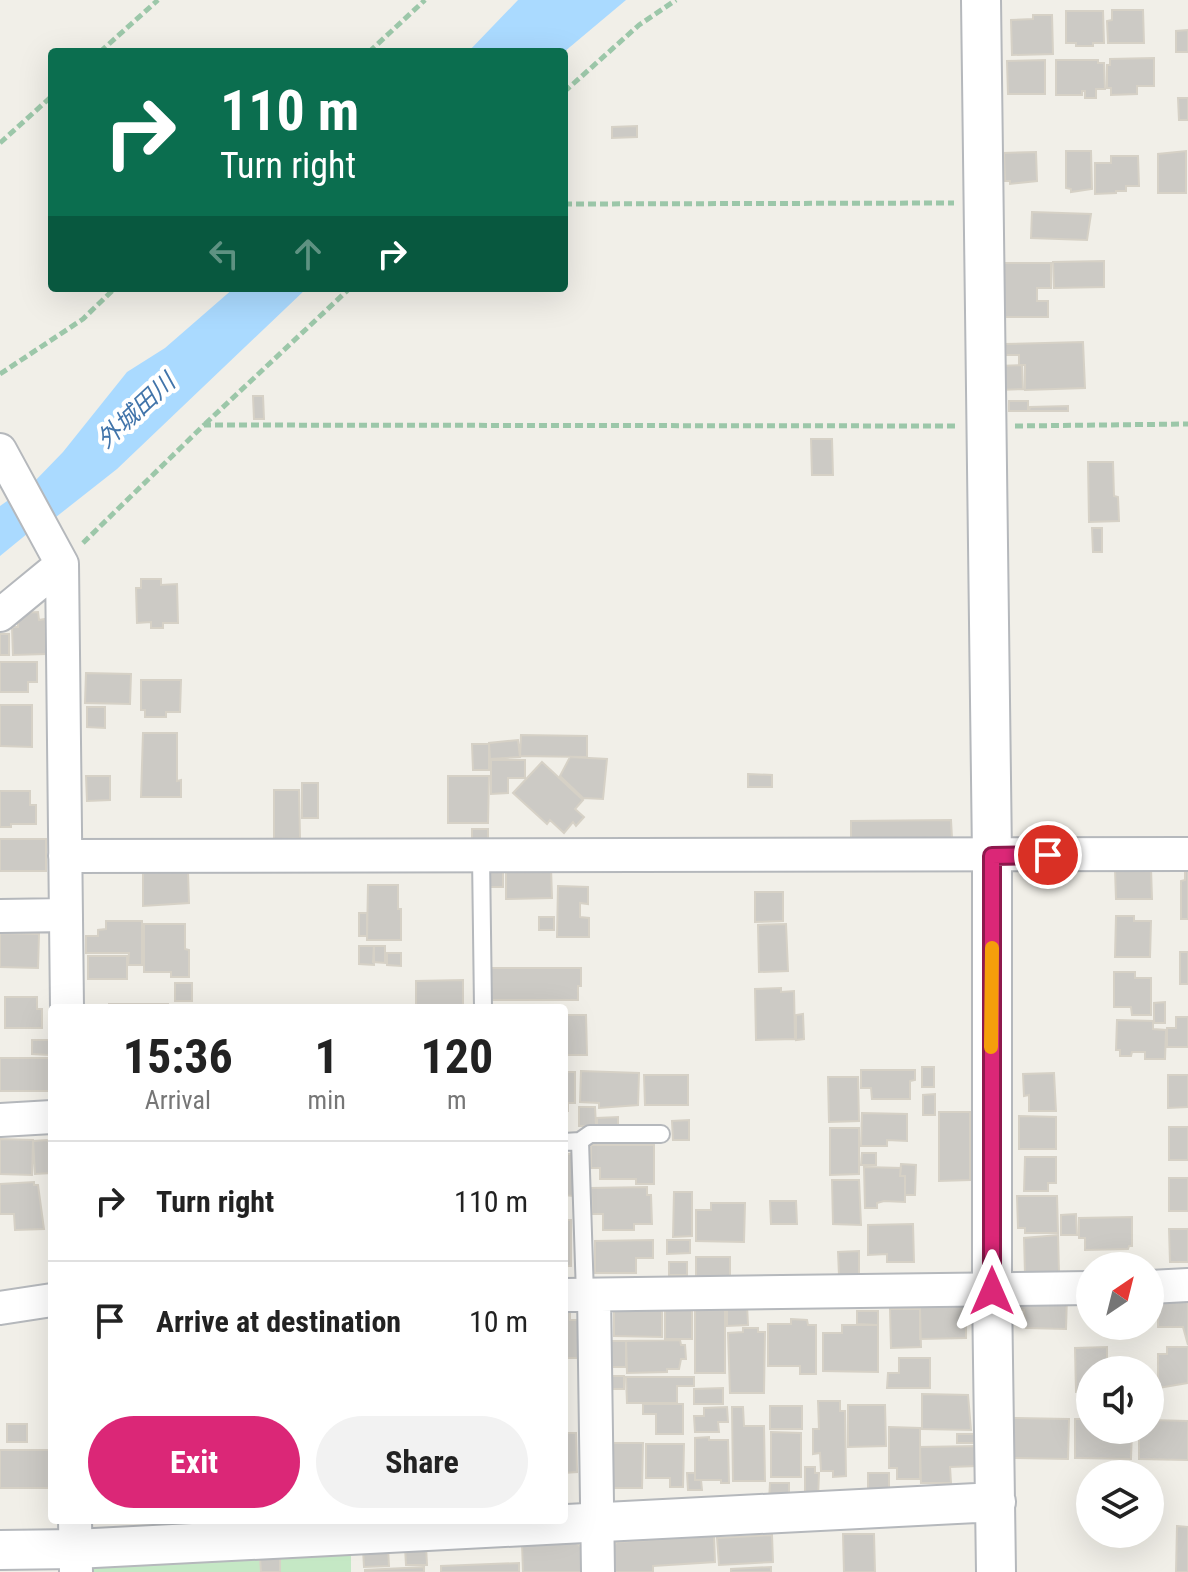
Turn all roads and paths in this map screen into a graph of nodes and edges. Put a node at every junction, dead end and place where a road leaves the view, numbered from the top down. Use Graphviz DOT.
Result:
graph roads {
  1 [pos="158,0"];
  2 [pos="425,0"];
  3 [pos="676,0"];
  4 [pos="981,0"];
  5 [pos="104,48"];
  6 [pos="373,48"];
  7 [pos="568,88"];
  8 [pos="48,100"];
  9 [pos="0,143"];
  10 [pos="983,203"];
  11 [pos="568,204"];
  12 [pos="111,292"];
  13 [pos="346,292"];
  14 [pos="0,374"];
  15 [pos="1188,424"];
  16 [pos="204,425"];
  17 [pos="986,426"];
  18 [pos="0,450"];
  19 [pos="60,560"];
  20 [pos="0,615"];
  21 [pos="1188,854"];
  22 [pos="65,856"];
  23 [pos="481,856"];
  24 [pos="992,856"];
  25 [pos="66,915"];
  26 [pos="0,916"];
  27 [pos="67,1004"];
  28 [pos="483,1004"];
  29 [pos="48,1117"];
  30 [pos="0,1120"];
  31 [pos="661,1134"];
  32 [pos="572,1142"];
  33 [pos="1188,1285"];
  34 [pos="1164,1286"];
  35 [pos="1076,1288"];
  36 [pos="992,1291"];
  37 [pos="581,1295"];
  38 [pos="48,1301"];
  39 [pos="0,1308"];
  40 [pos="996,1502"];
  41 [pos="595,1522"];
  42 [pos="568,1523"];
  43 [pos="553,1524"];
  44 [pos="76,1547"];
  45 [pos="0,1550"];
  46 [pos="598,1572"];
  47 [pos="996,1572"];
  1 -- 5 [label="path"];
  2 -- 6 [label="path"];
  3 -- 7 [label="path"];
  4 -- 10 [label="street"];
  8 -- 9 [label="path"];
  10 -- 11 [label="path"];
  10 -- 17 [label="street"];
  12 -- 14 [label="path"];
  13 -- 16 [label="path"];
  15 -- 17 [label="path"];
  16 -- 17 [label="path"];
  16 -- 19 [label="path"];
  17 -- 24 [label="street"];
  18 -- 19 [label="street"];
  19 -- 20 [label="street"];
  19 -- 22 [label="street"];
  21 -- 24 [label="street"];
  22 -- 23 [label="street"];
  22 -- 25 [label="street"];
  23 -- 24 [label="street"];
  23 -- 28 [label="lane"];
  24 -- 36 [label="street"];
  25 -- 26 [label="street"];
  25 -- 27 [label="street"];
  29 -- 30 [label="street"];
  31 -- 32 [label="lane"];
  32 -- 37 [label="lane"];
  33 -- 34 [label="street"];
  35 -- 36 [label="street"];
  36 -- 37 [label="street"];
  36 -- 40 [label="street"];
  37 -- 41 [label="street"];
  38 -- 39 [label="street"];
  40 -- 41 [label="street"];
  40 -- 47 [label="street"];
  41 -- 42 [label="street"];
  41 -- 46 [label="street"];
  43 -- 44 [label="street"];
  44 -- 45 [label="street"];
}
